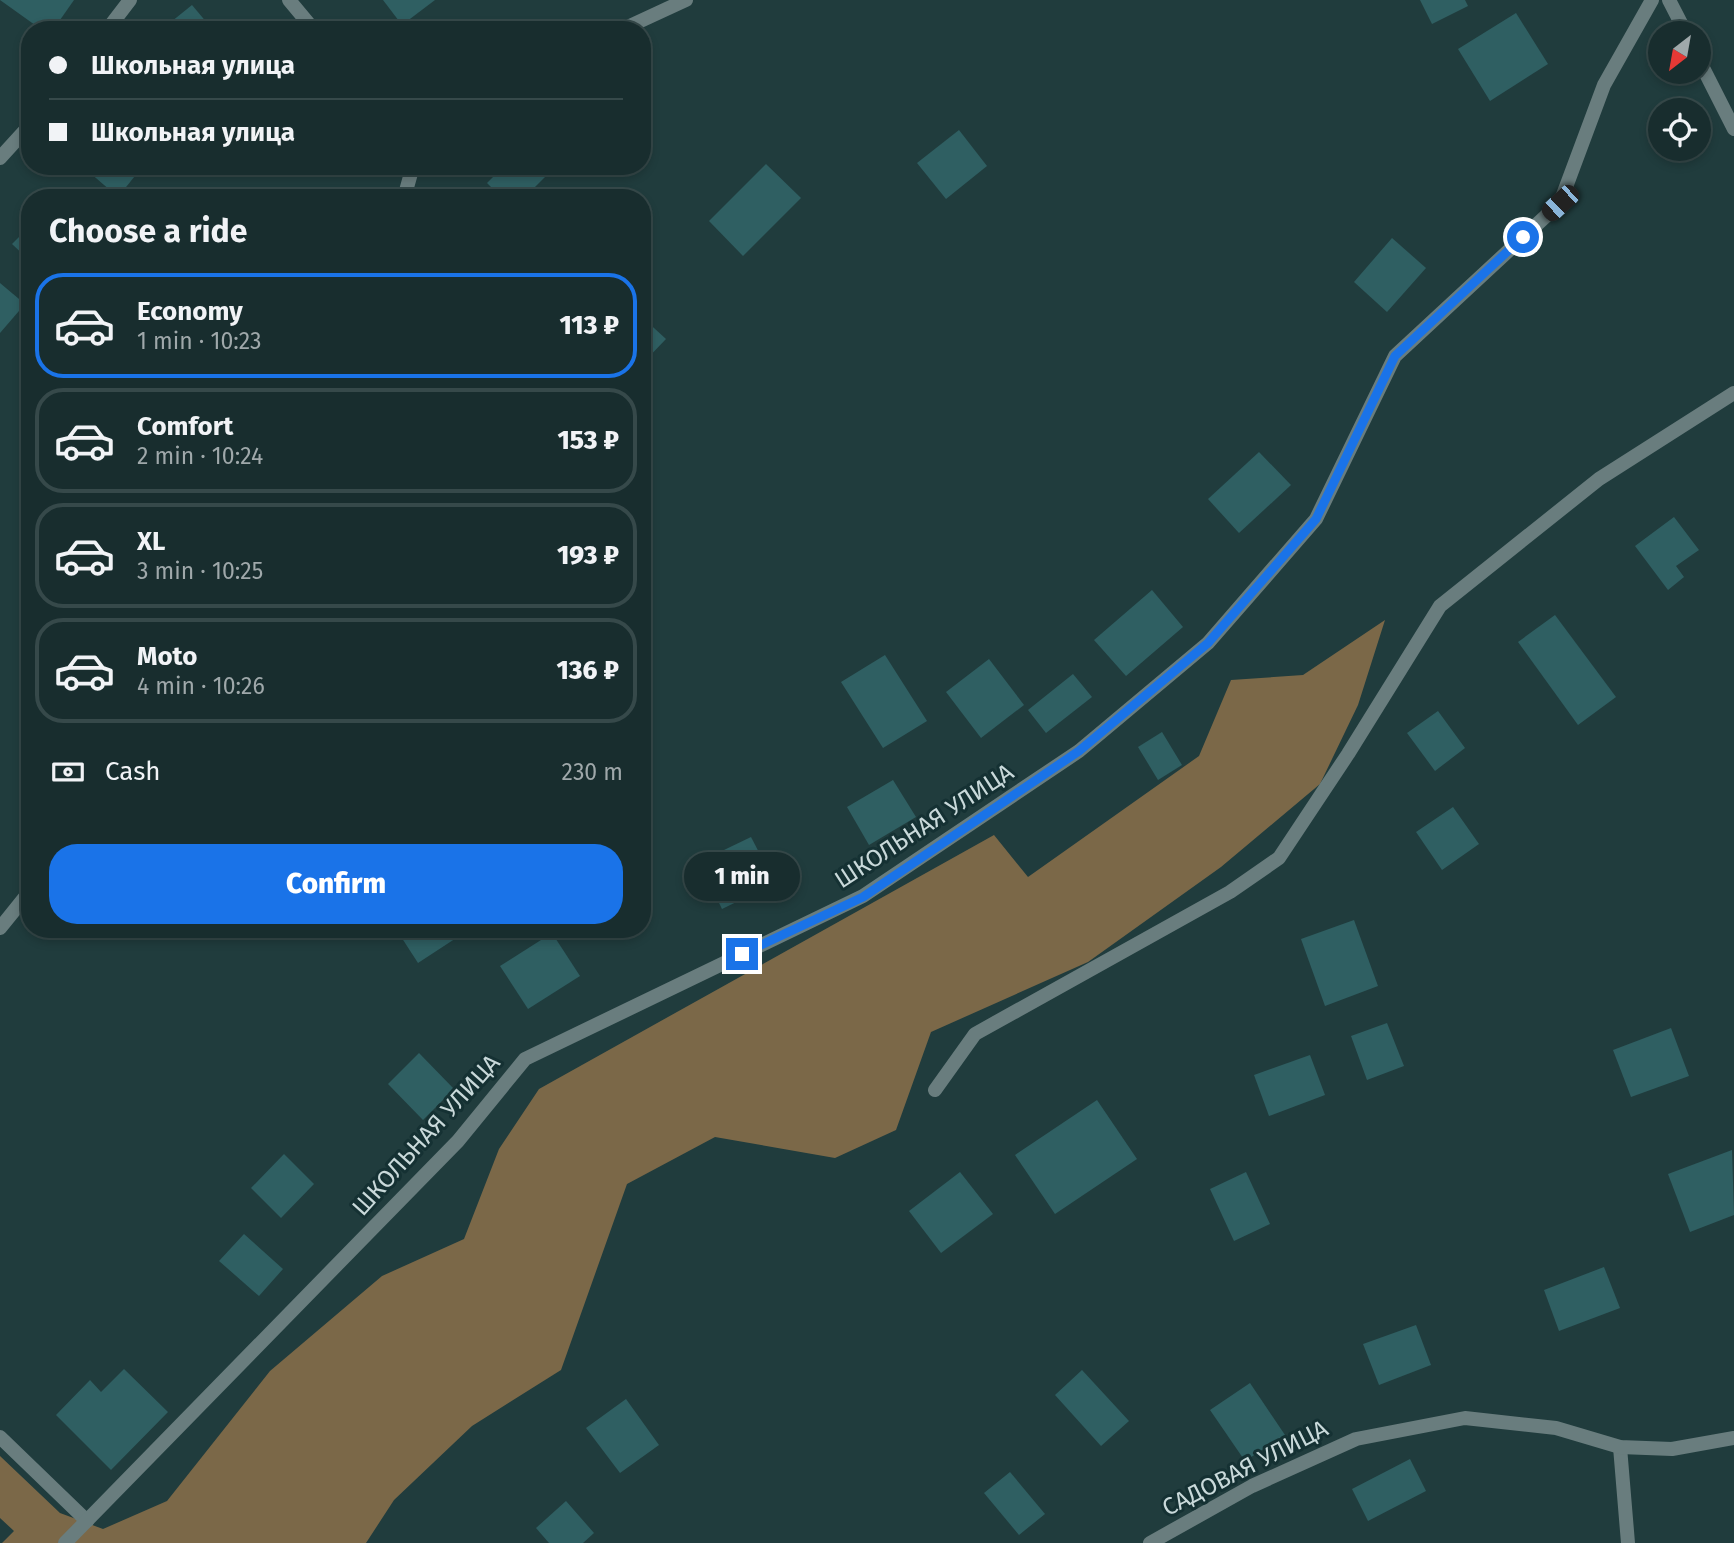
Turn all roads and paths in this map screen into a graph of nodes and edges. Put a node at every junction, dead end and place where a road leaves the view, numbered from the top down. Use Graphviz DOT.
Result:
graph roads {
  1 [pos="130,0"];
  2 [pos="289,0"];
  3 [pos="686,0"];
  4 [pos="1652,0"];
  5 [pos="1669,0"];
  6 [pos="114,21"];
  7 [pos="306,21"];
  8 [pos="640,21"];
  9 [pos="1680,21"];
  10 [pos="1711,84"];
  11 [pos="1734,129"];
  12 [pos="21,135"];
  13 [pos="0,158"];
  14 [pos="1734,393"];
  15 [pos="21,902"];
  16 [pos="0,928"];
  17 [pos="935,1090"];
  18 [pos="0,1437"];
  19 [pos="1734,1438"];
  20 [pos="1620,1447"];
  21 [pos="87,1521"];
  22 [pos="65,1543"];
  23 [pos="1150,1543"];
  24 [pos="1628,1543"];
  1 -- 6 [label="street"];
  2 -- 7 [label="street"];
  3 -- 8 [label="street"];
  4 -- 21 [label="street, ШКОЛЬНАЯ УЛИЦА"];
  5 -- 9 [label="street"];
  10 -- 11 [label="street"];
  12 -- 13 [label="street"];
  14 -- 17 [label="street"];
  15 -- 16 [label="street"];
  18 -- 21 [label="street"];
  19 -- 20 [label="street, САДОВАЯ УЛИЦА"];
  20 -- 23 [label="street, САДОВАЯ УЛИЦА"];
  20 -- 24 [label="street"];
  21 -- 22 [label="street, ШКОЛЬНАЯ УЛИЦА"];
}
